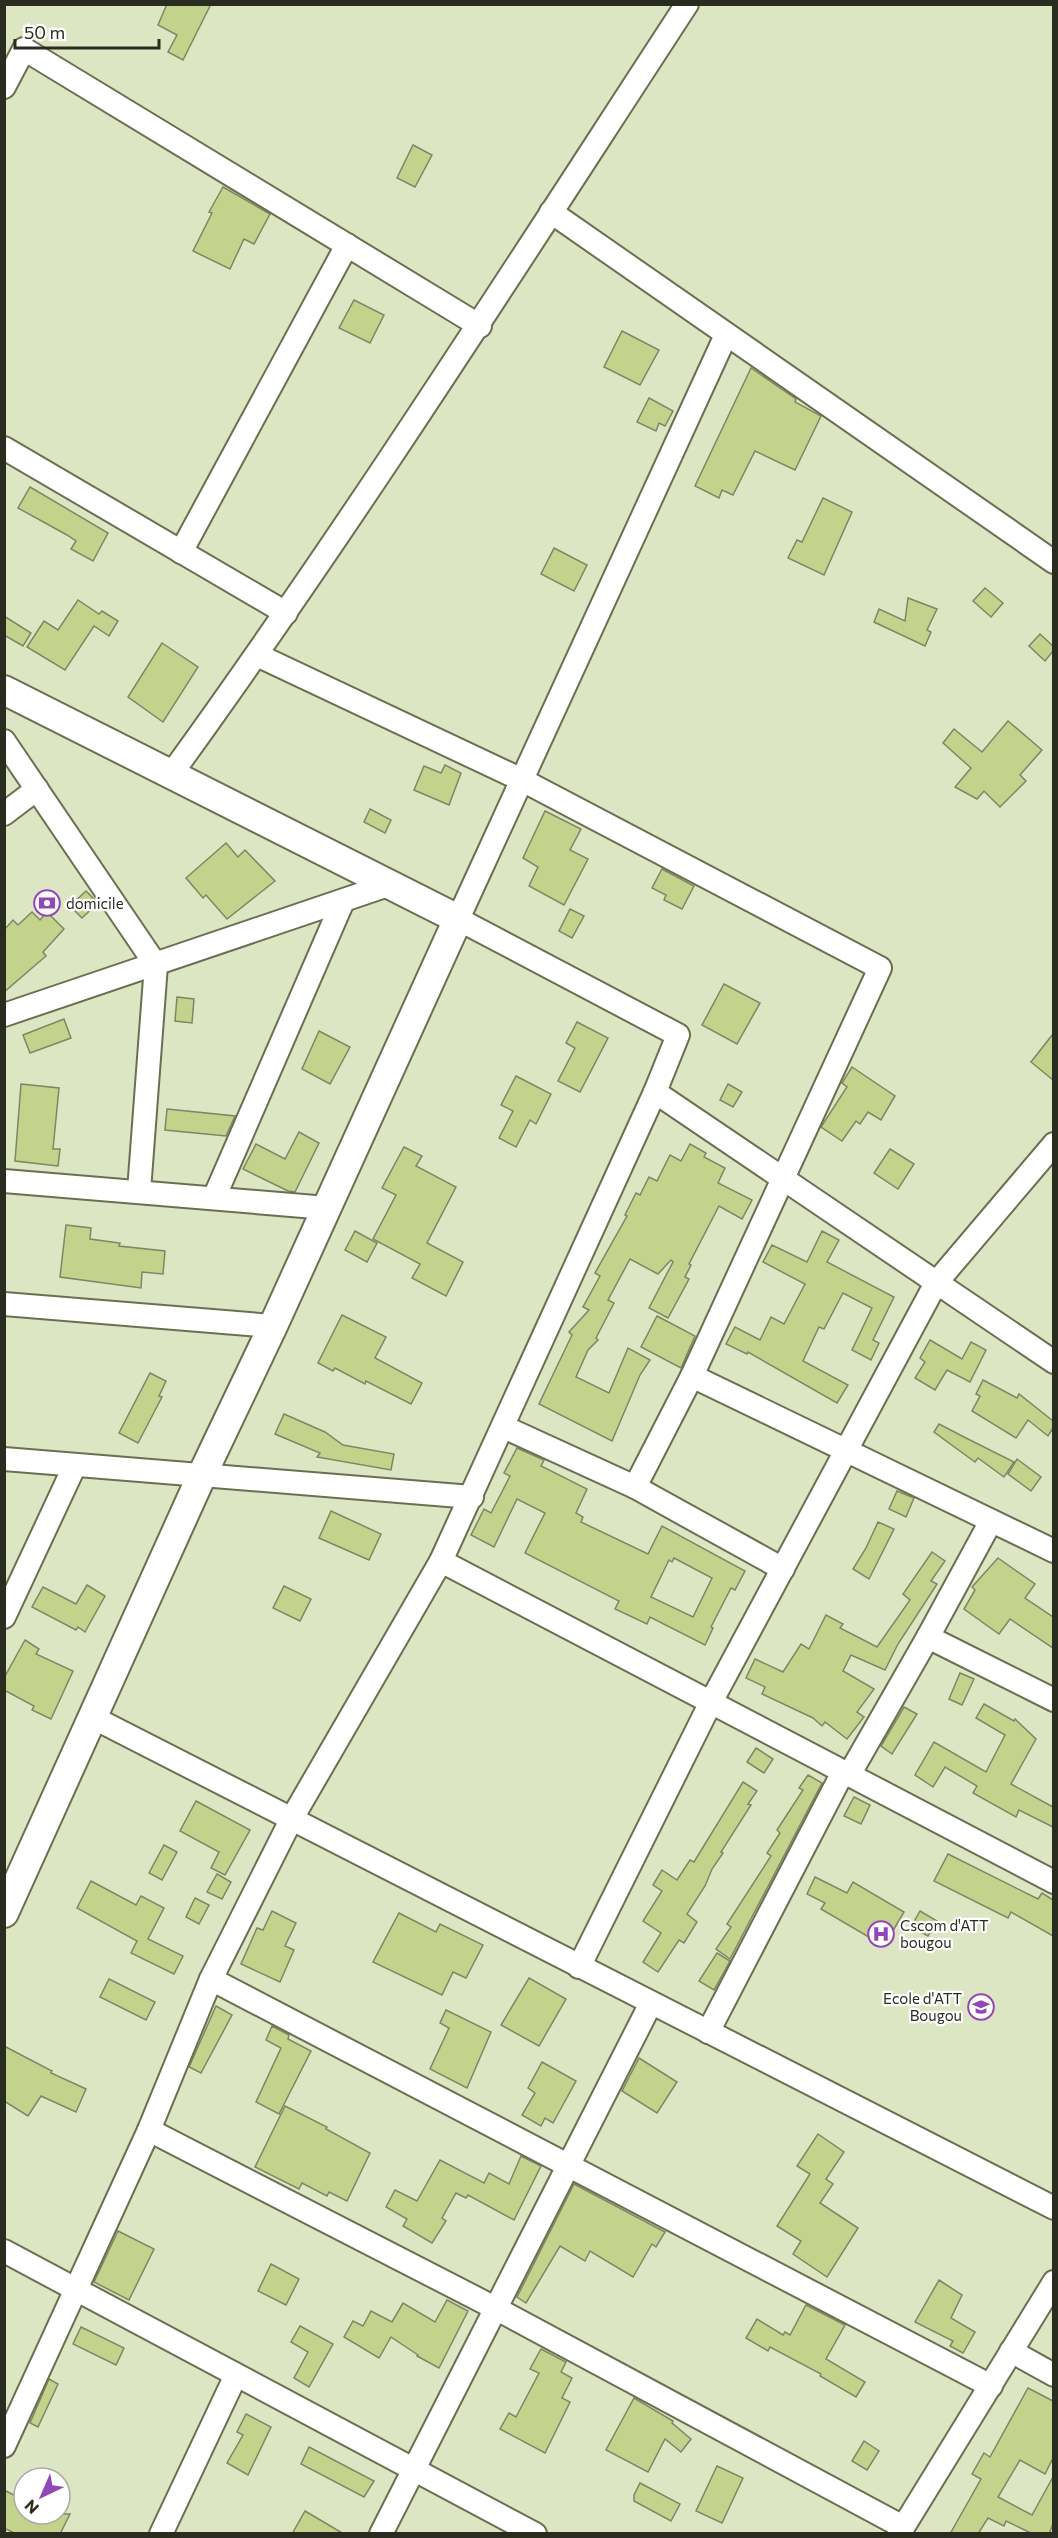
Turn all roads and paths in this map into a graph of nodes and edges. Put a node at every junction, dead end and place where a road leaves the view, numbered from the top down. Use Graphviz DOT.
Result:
graph roads {
  1 [pos="687,4"];
  2 [pos="4,87"];
  3 [pos="551,212"];
  4 [pos="347,245"];
  5 [pos="480,326"];
  6 [pos="726,335"];
  7 [pos="4,448"];
  8 [pos="181,552"];
  9 [pos="1053,562"];
  10 [pos="286,613"];
  11 [pos="257,655"];
  12 [pos="4,690"];
  13 [pos="4,741"];
  14 [pos="172,773"];
  15 [pos="522,780"];
  16 [pos="37,789"];
  17 [pos="4,814"];
  18 [pos="388,885"];
  19 [pos="343,901"];
  20 [pos="459,919"];
  21 [pos="156,965"];
  22 [pos="4,1016"];
  23 [pos="655,1092"];
  24 [pos="1053,1144"];
  25 [pos="782,1180"];
  26 [pos="4,1181"];
  27 [pos="139,1191"];
  28 [pos="214,1198"];
  29 [pos="327,1208"];
  30 [pos="936,1283"];
  31 [pos="4,1304"];
  32 [pos="273,1326"];
  33 [pos="1053,1362"];
  34 [pos="692,1376"];
  35 [pos="504,1427"];
  36 [pos="846,1450"];
  37 [pos="4,1459"];
  38 [pos="75,1465"];
  39 [pos="202,1475"];
  40 [pos="635,1487"];
  41 [pos="472,1497"];
  42 [pos="991,1521"];
  43 [pos="1053,1551"];
  44 [pos="441,1561"];
  45 [pos="783,1569"];
  46 [pos="4,1617"];
  47 [pos="928,1637"];
  48 [pos="1053,1700"];
  49 [pos="711,1702"];
  50 [pos="94,1718"];
  51 [pos="846,1773"];
  52 [pos="291,1820"];
  53 [pos="1053,1882"];
  54 [pos="4,1913"];
  55 [pos="579,1967"];
  56 [pos="211,1979"];
  57 [pos="651,2003"];
  58 [pos="708,2032"];
  59 [pos="149,2130"];
  60 [pos="569,2165"];
  61 [pos="1053,2208"];
  62 [pos="4,2251"];
  63 [pos="1053,2282"];
  64 [pos="76,2289"];
  65 [pos="497,2309"];
  66 [pos="1011,2351"];
  67 [pos="236,2375"];
  68 [pos="1053,2375"];
  69 [pos="991,2386"];
  70 [pos="4,2446"];
  71 [pos="414,2469"];
  72 [pos="901,2530"];
  73 [pos="161,2534"];
  74 [pos="381,2534"];
  75 [pos="535,2534"];
  1 -- 3 [label="street"];
  2 -- 4 [label="street"];
  3 -- 5 [label="street"];
  3 -- 6 [label="street"];
  4 -- 5 [label="street"];
  4 -- 8 [label="street"];
  5 -- 10 [label="street"];
  6 -- 9 [label="street"];
  6 -- 15 [label="street"];
  7 -- 8 [label="street"];
  8 -- 10 [label="street"];
  10 -- 11 [label="street"];
  11 -- 14 [label="street"];
  11 -- 15 [label="street"];
  12 -- 14 [label="street"];
  13 -- 16 [label="street"];
  14 -- 18 [label="street"];
  15 -- 20 [label="street"];
  15 -- 25 [label="street"];
  16 -- 17 [label="street"];
  16 -- 21 [label="street"];
  18 -- 19 [label="street"];
  18 -- 20 [label="street"];
  19 -- 21 [label="street"];
  19 -- 28 [label="street"];
  20 -- 23 [label="street"];
  20 -- 29 [label="street"];
  21 -- 22 [label="street"];
  21 -- 27 [label="street"];
  23 -- 25 [label="street"];
  23 -- 35 [label="street"];
  24 -- 30 [label="street"];
  25 -- 30 [label="street"];
  25 -- 34 [label="street"];
  26 -- 27 [label="street"];
  27 -- 28 [label="street"];
  28 -- 29 [label="street"];
  29 -- 32 [label="street"];
  30 -- 33 [label="street"];
  30 -- 36 [label="street"];
  31 -- 32 [label="street"];
  32 -- 39 [label="street"];
  34 -- 36 [label="street"];
  34 -- 40 [label="street"];
  35 -- 40 [label="street"];
  35 -- 41 [label="street"];
  36 -- 42 [label="street"];
  36 -- 45 [label="street"];
  37 -- 38 [label="street"];
  38 -- 39 [label="street"];
  38 -- 46 [label="street"];
  39 -- 41 [label="street"];
  39 -- 50 [label="street"];
  40 -- 45 [label="street"];
  41 -- 44 [label="street"];
  42 -- 43 [label="street"];
  42 -- 47 [label="street"];
  44 -- 49 [label="street"];
  44 -- 52 [label="street"];
  45 -- 49 [label="street"];
  47 -- 48 [label="street"];
  47 -- 51 [label="street"];
  49 -- 51 [label="street"];
  49 -- 55 [label="street"];
  50 -- 52 [label="street"];
  50 -- 54 [label="street"];
  51 -- 53 [label="street"];
  51 -- 58 [label="street"];
  52 -- 55 [label="street"];
  52 -- 56 [label="street"];
  55 -- 57 [label="street"];
  56 -- 59 [label="street"];
  56 -- 60 [label="street"];
  57 -- 58 [label="street"];
  57 -- 60 [label="street"];
  58 -- 61 [label="street"];
  59 -- 64 [label="street"];
  59 -- 65 [label="street"];
  60 -- 65 [label="street"];
  60 -- 69 [label="street"];
  62 -- 64 [label="street"];
  63 -- 66 [label="street"];
  64 -- 67 [label="street"];
  64 -- 70 [label="street"];
  65 -- 71 [label="street"];
  65 -- 72 [label="street"];
  66 -- 68 [label="street"];
  66 -- 69 [label="street"];
  67 -- 71 [label="street"];
  67 -- 73 [label="street"];
  69 -- 72 [label="street"];
  71 -- 74 [label="street"];
  71 -- 75 [label="street"];
}
